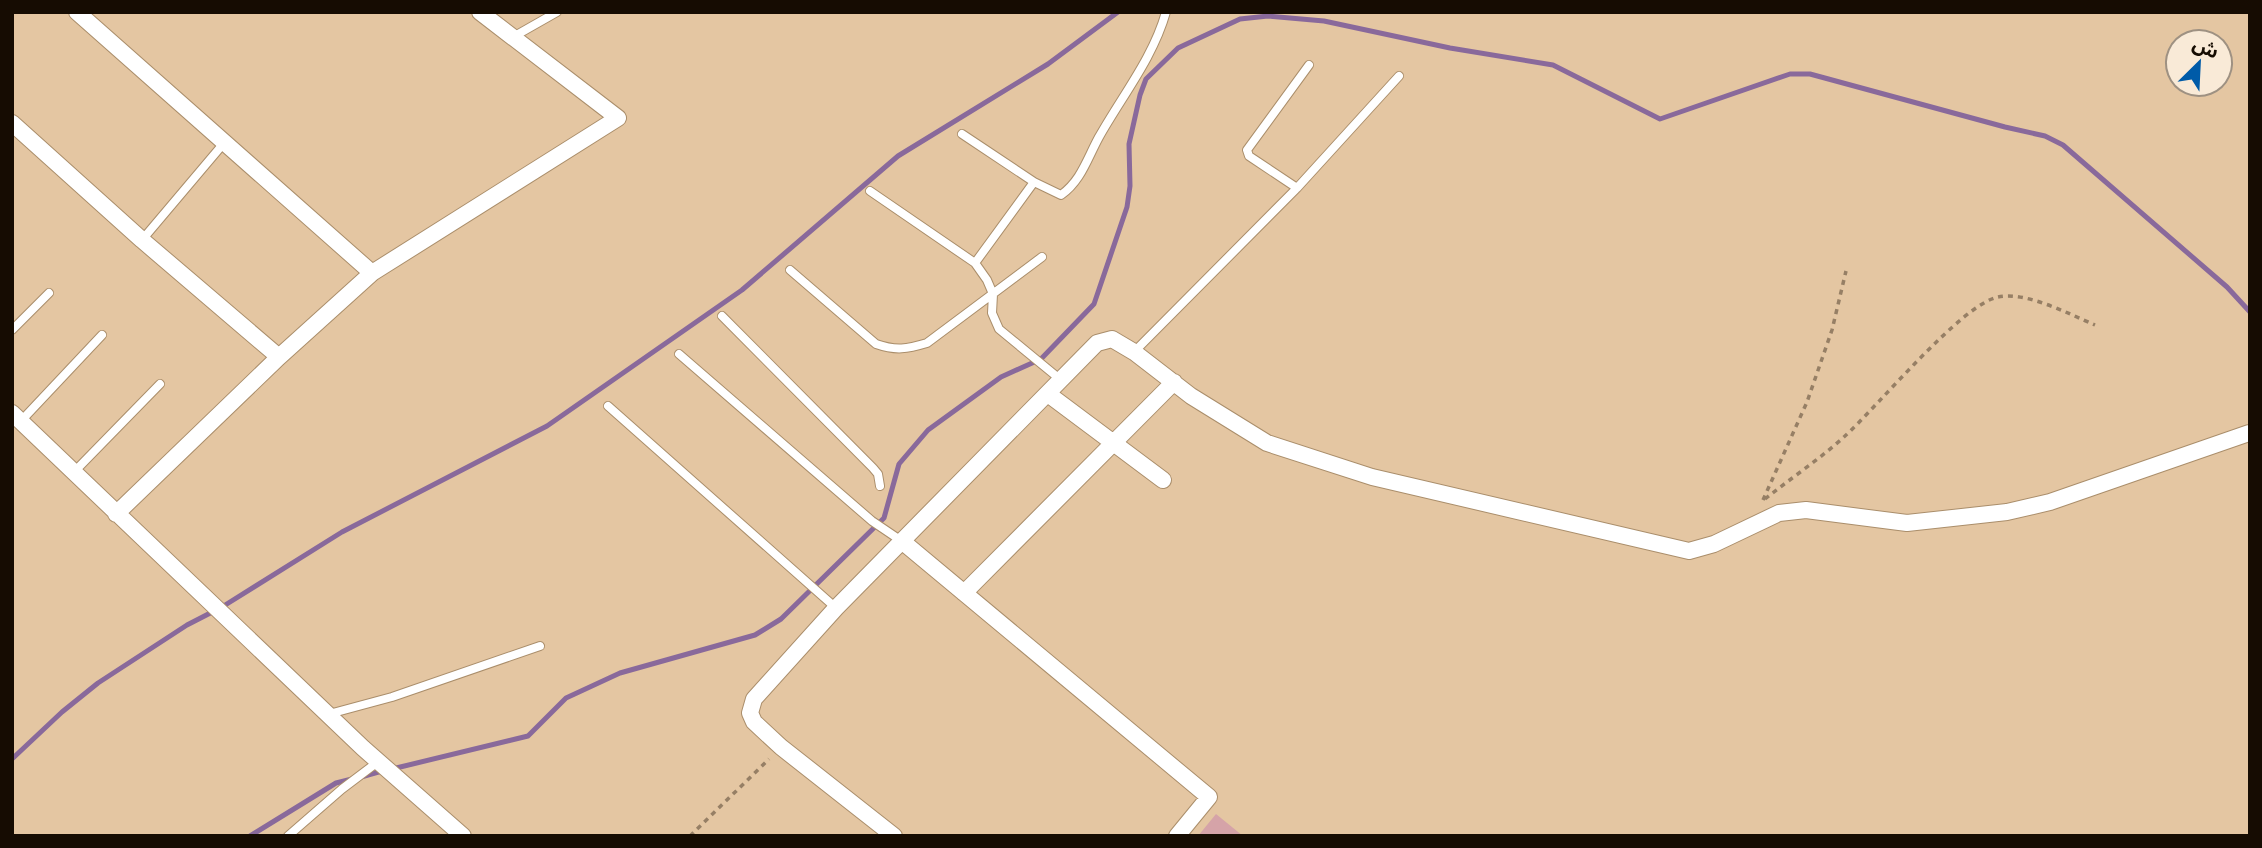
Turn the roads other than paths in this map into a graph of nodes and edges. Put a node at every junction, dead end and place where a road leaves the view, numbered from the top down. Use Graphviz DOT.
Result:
graph roads {
  1 [pos="77,12"];
  2 [pos="480,12"];
  3 [pos="557,12"];
  4 [pos="1166,12"];
  5 [pos="513,37"];
  6 [pos="1309,65"];
  7 [pos="1399,76"];
  8 [pos="12,123"];
  9 [pos="962,134"];
  10 [pos="224,143"];
  11 [pos="1034,182"];
  12 [pos="1297,188"];
  13 [pos="870,191"];
  14 [pos="142,240"];
  15 [pos="1042,257"];
  16 [pos="975,263"];
  17 [pos="790,270"];
  18 [pos="372,273"];
  19 [pos="48,293"];
  20 [pos="993,294"];
  21 [pos="722,316"];
  22 [pos="12,330"];
  23 [pos="102,335"];
  24 [pos="1134,352"];
  25 [pos="679,354"];
  26 [pos="279,357"];
  27 [pos="1061,380"];
  28 [pos="1174,383"];
  29 [pos="160,384"];
  30 [pos="1048,394"];
  31 [pos="608,406"];
  32 [pos="17,417"];
  33 [pos="2250,434"];
  34 [pos="1114,443"];
  35 [pos="75,471"];
  36 [pos="1163,480"];
  37 [pos="880,486"];
  38 [pos="116,514"];
  39 [pos="903,542"];
  40 [pos="964,593"];
  41 [pos="836,608"];
  42 [pos="540,646"];
  43 [pos="329,714"];
  44 [pos="379,761"];
  45 [pos="288,836"];
  46 [pos="463,836"];
  47 [pos="894,836"];
  48 [pos="1177,836"];
  1 -- 10 [label="street"];
  2 -- 5 [label="street"];
  3 -- 5 [label="lane"];
  4 -- 11 [label="lane"];
  5 -- 18 [label="street"];
  6 -- 12 [label="lane"];
  7 -- 12 [label="lane"];
  8 -- 14 [label="street"];
  9 -- 11 [label="lane"];
  10 -- 14 [label="lane"];
  10 -- 18 [label="street"];
  11 -- 16 [label="lane"];
  12 -- 24 [label="lane"];
  13 -- 16 [label="lane"];
  14 -- 26 [label="street"];
  15 -- 20 [label="lane"];
  16 -- 20 [label="lane"];
  17 -- 20 [label="lane"];
  18 -- 26 [label="street"];
  19 -- 22 [label="lane"];
  20 -- 27 [label="lane"];
  21 -- 37 [label="lane"];
  23 -- 32 [label="lane"];
  24 -- 27 [label="street"];
  24 -- 28 [label="street"];
  25 -- 39 [label="lane"];
  26 -- 38 [label="street"];
  27 -- 30 [label="street"];
  28 -- 33 [label="street"];
  28 -- 34 [label="street"];
  29 -- 35 [label="lane"];
  30 -- 34 [label="street"];
  30 -- 39 [label="street"];
  31 -- 41 [label="lane"];
  32 -- 35 [label="street"];
  34 -- 36 [label="street"];
  34 -- 40 [label="street"];
  35 -- 38 [label="street"];
  38 -- 43 [label="street"];
  39 -- 40 [label="street"];
  39 -- 41 [label="street"];
  40 -- 48 [label="street"];
  41 -- 47 [label="street"];
  42 -- 43 [label="lane"];
  43 -- 44 [label="street"];
  44 -- 45 [label="lane"];
  44 -- 46 [label="street"];
}
